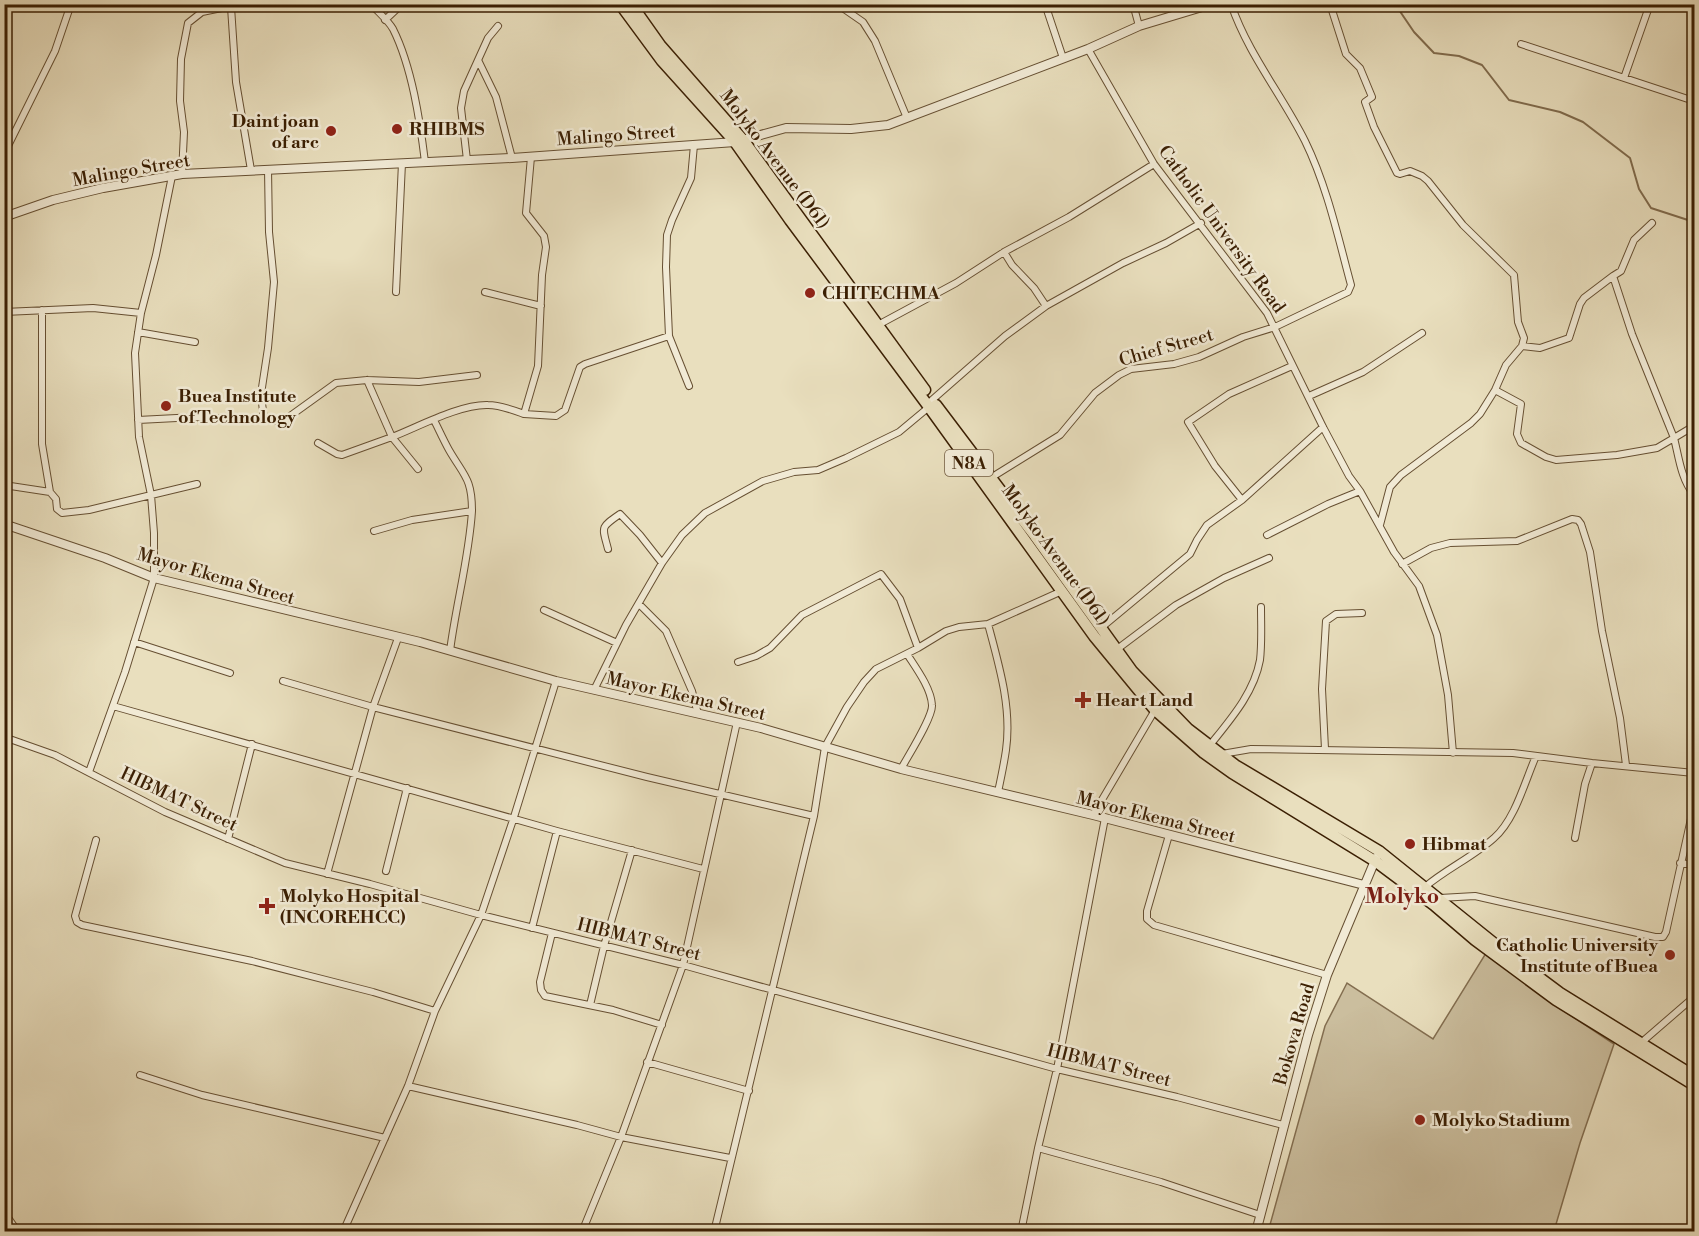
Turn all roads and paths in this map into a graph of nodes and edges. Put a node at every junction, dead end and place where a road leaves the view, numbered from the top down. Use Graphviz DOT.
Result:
graph roads {
  1 [pos="72,4"];
  2 [pos="241,4"];
  3 [pos="371,4"];
  4 [pos="402,4"];
  5 [pos="620,4"];
  6 [pos="631,4"];
  7 [pos="837,4"];
  8 [pos="1045,4"];
  9 [pos="1133,4"];
  10 [pos="1212,4"];
  11 [pos="1231,4"];
  12 [pos="1330,4"];
  13 [pos="1650,4"];
  14 [pos="231,8"];
  15 [pos="385,20"];
  16 [pos="498,26"];
  17 [pos="1139,26"];
  18 [pos="1521,44"];
  19 [pos="1088,49"];
  20 [pos="1063,58"];
  21 [pos="478,60"];
  22 [pos="1624,78"];
  23 [pos="1695,101"];
  24 [pos="907,118"];
  25 [pos="740,141"];
  26 [pos="694,145"];
  27 [pos="4,154"];
  28 [pos="531,157"];
  29 [pos="512,158"];
  30 [pos="467,160"];
  31 [pos="425,162"];
  32 [pos="402,163"];
  33 [pos="1154,164"];
  34 [pos="268,169"];
  35 [pos="251,170"];
  36 [pos="182,174"];
  37 [pos="172,176"];
  38 [pos="4,217"];
  39 [pos="1201,223"];
  40 [pos="1652,223"];
  41 [pos="1004,252"];
  42 [pos="1613,276"];
  43 [pos="396,292"];
  44 [pos="485,292"];
  45 [pos="540,306"];
  46 [pos="1046,306"];
  47 [pos="42,310"];
  48 [pos="4,312"];
  49 [pos="141,313"];
  50 [pos="878,325"];
  51 [pos="1275,327"];
  52 [pos="138,332"];
  53 [pos="1422,333"];
  54 [pos="669,336"];
  55 [pos="195,342"];
  56 [pos="1522,345"];
  57 [pos="1292,366"];
  58 [pos="477,375"];
  59 [pos="367,380"];
  60 [pos="689,386"];
  61 [pos="1495,390"];
  62 [pos="1309,396"];
  63 [pos="931,404"];
  64 [pos="524,414"];
  65 [pos="138,420"];
  66 [pos="264,420"];
  67 [pos="434,420"];
  68 [pos="1695,426"];
  69 [pos="1323,427"];
  70 [pos="392,437"];
  71 [pos="1674,438"];
  72 [pos="318,443"];
  73 [pos="418,468"];
  74 [pos="988,481"];
  75 [pos="197,484"];
  76 [pos="4,485"];
  77 [pos="1360,491"];
  78 [pos="50,492"];
  79 [pos="151,495"];
  80 [pos="1695,495"];
  81 [pos="1242,500"];
  82 [pos="472,511"];
  83 [pos="4,524"];
  84 [pos="1380,525"];
  85 [pos="374,531"];
  86 [pos="1267,535"];
  87 [pos="608,549"];
  88 [pos="1269,558"];
  89 [pos="662,563"];
  90 [pos="1402,564"];
  91 [pos="154,578"];
  92 [pos="1062,591"];
  93 [pos="639,604"];
  94 [pos="1261,608"];
  95 [pos="544,610"];
  96 [pos="1362,613"];
  97 [pos="988,624"];
  98 [pos="1101,628"];
  99 [pos="398,638"];
  100 [pos="134,642"];
  101 [pos="617,643"];
  102 [pos="918,648"];
  103 [pos="1116,650"];
  104 [pos="450,651"];
  105 [pos="907,654"];
  106 [pos="738,662"];
  107 [pos="230,673"];
  108 [pos="283,681"];
  109 [pos="556,681"];
  110 [pos="594,690"];
  111 [pos="114,706"];
  112 [pos="373,707"];
  113 [pos="1155,710"];
  114 [pos="698,714"];
  115 [pos="737,722"];
  116 [pos="4,737"];
  117 [pos="252,744"];
  118 [pos="1210,745"];
  119 [pos="825,747"];
  120 [pos="534,749"];
  121 [pos="1324,749"];
  122 [pos="1453,753"];
  123 [pos="1221,754"];
  124 [pos="1536,756"];
  125 [pos="1592,763"];
  126 [pos="1626,765"];
  127 [pos="901,769"];
  128 [pos="89,772"];
  129 [pos="1695,772"];
  130 [pos="354,774"];
  131 [pos="407,788"];
  132 [pos="998,792"];
  133 [pos="719,795"];
  134 [pos="1695,805"];
  135 [pos="1093,815"];
  136 [pos="814,816"];
  137 [pos="514,817"];
  138 [pos="1105,818"];
  139 [pos="558,831"];
  140 [pos="1169,835"];
  141 [pos="1575,838"];
  142 [pos="228,839"];
  143 [pos="96,840"];
  144 [pos="632,850"];
  145 [pos="1377,856"];
  146 [pos="1680,863"];
  147 [pos="1695,865"];
  148 [pos="703,869"];
  149 [pos="386,871"];
  150 [pos="327,874"];
  151 [pos="1364,885"];
  152 [pos="1425,887"];
  153 [pos="1439,898"];
  154 [pos="481,915"];
  155 [pos="532,928"];
  156 [pos="552,933"];
  157 [pos="604,946"];
  158 [pos="683,965"];
  159 [pos="1327,975"];
  160 [pos="771,989"];
  161 [pos="1695,997"];
  162 [pos="591,1005"];
  163 [pos="435,1011"];
  164 [pos="662,1025"];
  165 [pos="1642,1042"];
  166 [pos="647,1062"];
  167 [pos="1058,1069"];
  168 [pos="140,1075"];
  169 [pos="1695,1076"];
  170 [pos="1695,1085"];
  171 [pos="408,1086"];
  172 [pos="749,1091"];
  173 [pos="1283,1125"];
  174 [pos="621,1137"];
  175 [pos="385,1138"];
  176 [pos="1038,1148"];
  177 [pos="730,1158"];
  178 [pos="4,1212"];
  179 [pos="1260,1215"];
  180 [pos="18,1232"];
  181 [pos="344,1232"];
  182 [pos="582,1232"];
  183 [pos="714,1232"];
  184 [pos="1021,1232"];
  185 [pos="1256,1232"];
  1 -- 27 [label="street"];
  2 -- 14 [label="street"];
  3 -- 15 [label="street"];
  4 -- 15 [label="street"];
  5 -- 25 [label="highway, Molyko Avenue (D61) / N8A"];
  6 -- 25 [label="highway, Molyko Avenue (D61) / N8A"];
  7 -- 24 [label="street"];
  8 -- 20 [label="street"];
  9 -- 17 [label="street"];
  10 -- 17 [label="street, Malingo Street"];
  11 -- 51 [label="street, Chief Street"];
  12 -- 56 [label="street"];
  13 -- 22 [label="street"];
  14 -- 35 [label="street"];
  14 -- 36 [label="street"];
  15 -- 31 [label="street"];
  16 -- 21 [label="street"];
  17 -- 19 [label="street, Malingo Street"];
  18 -- 22 [label="street"];
  19 -- 20 [label="street, Malingo Street"];
  19 -- 33 [label="street, Catholic University Road"];
  20 -- 24 [label="street, Malingo Street"];
  21 -- 29 [label="street"];
  21 -- 30 [label="street"];
  22 -- 23 [label="street"];
  24 -- 25 [label="street, Malingo Street"];
  25 -- 26 [label="street, Malingo Street"];
  25 -- 50 [label="highway, Molyko Avenue (D61) / N8A"];
  25 -- 63 [label="highway, Molyko Avenue (D61) / N8A"];
  26 -- 28 [label="street, Malingo Street"];
  26 -- 54 [label="street"];
  28 -- 29 [label="street, Malingo Street"];
  28 -- 45 [label="street"];
  29 -- 30 [label="street, Malingo Street"];
  30 -- 31 [label="street, Malingo Street"];
  31 -- 32 [label="street, Malingo Street"];
  32 -- 34 [label="street, Malingo Street"];
  32 -- 43 [label="street"];
  33 -- 39 [label="street, Catholic University Road"];
  33 -- 41 [label="street"];
  34 -- 35 [label="street, Malingo Street"];
  34 -- 66 [label="street"];
  35 -- 36 [label="street, Malingo Street"];
  36 -- 37 [label="street, Malingo Street"];
  37 -- 38 [label="street, Malingo Street"];
  37 -- 49 [label="street"];
  39 -- 46 [label="street"];
  39 -- 51 [label="street, Catholic University Road"];
  40 -- 42 [label="street"];
  41 -- 46 [label="street"];
  41 -- 50 [label="street"];
  42 -- 56 [label="street"];
  42 -- 71 [label="street"];
  44 -- 45 [label="street"];
  45 -- 64 [label="street"];
  46 -- 63 [label="street"];
  47 -- 48 [label="street"];
  47 -- 49 [label="street"];
  47 -- 78 [label="street"];
  49 -- 52 [label="street"];
  50 -- 63 [label="highway, Molyko Avenue (D61) / N8A"];
  51 -- 57 [label="street, Catholic University Road"];
  51 -- 74 [label="street, Chief Street"];
  52 -- 55 [label="street"];
  52 -- 65 [label="street"];
  53 -- 62 [label="street"];
  54 -- 60 [label="street"];
  54 -- 64 [label="street"];
  56 -- 61 [label="street"];
  57 -- 62 [label="street, Catholic University Road"];
  57 -- 81 [label="street"];
  58 -- 59 [label="street"];
  59 -- 66 [label="street"];
  59 -- 70 [label="street"];
  61 -- 71 [label="street"];
  61 -- 84 [label="street"];
  62 -- 69 [label="street, Catholic University Road"];
  63 -- 74 [label="highway, Molyko Avenue (D61) / N8A"];
  63 -- 89 [label="street"];
  64 -- 67 [label="street"];
  65 -- 66 [label="street"];
  65 -- 79 [label="street"];
  67 -- 70 [label="street"];
  67 -- 82 [label="street"];
  68 -- 71 [label="street"];
  69 -- 77 [label="street, Catholic University Road"];
  69 -- 81 [label="street"];
  70 -- 72 [label="street"];
  70 -- 73 [label="street"];
  71 -- 80 [label="street"];
  74 -- 92 [label="highway, Molyko Avenue (D61) / N8A"];
  74 -- 98 [label="highway, Molyko Avenue (D61) / N8A"];
  75 -- 79 [label="street"];
  76 -- 78 [label="street"];
  77 -- 84 [label="street, Catholic University Road"];
  77 -- 86 [label="street"];
  78 -- 79 [label="street"];
  79 -- 91 [label="street"];
  81 -- 98 [label="street"];
  82 -- 85 [label="street"];
  82 -- 104 [label="street"];
  83 -- 91 [label="street, Mayor Ekema Street"];
  84 -- 90 [label="street, Catholic University Road"];
  87 -- 89 [label="street"];
  88 -- 103 [label="street"];
  89 -- 93 [label="street"];
  90 -- 122 [label="street, Catholic University Road"];
  90 -- 126 [label="street"];
  91 -- 99 [label="street, Mayor Ekema Street"];
  91 -- 100 [label="street"];
  92 -- 97 [label="street"];
  92 -- 113 [label="highway, Molyko Avenue (D61) / N8A"];
  93 -- 101 [label="street"];
  93 -- 114 [label="street"];
  94 -- 118 [label="street"];
  95 -- 101 [label="street"];
  96 -- 121 [label="street"];
  97 -- 102 [label="street"];
  97 -- 132 [label="street"];
  98 -- 103 [label="highway, Molyko Avenue (D61) / N8A"];
  99 -- 104 [label="street, Mayor Ekema Street"];
  99 -- 112 [label="street"];
  100 -- 107 [label="street"];
  100 -- 111 [label="street"];
  101 -- 110 [label="street"];
  102 -- 105 [label="street"];
  102 -- 106 [label="street"];
  103 -- 118 [label="highway, Molyko Avenue (D61) / N8A"];
  104 -- 109 [label="street, Mayor Ekema Street"];
  105 -- 119 [label="street"];
  105 -- 127 [label="street"];
  108 -- 112 [label="street"];
  109 -- 110 [label="street, Mayor Ekema Street"];
  109 -- 120 [label="street"];
  110 -- 114 [label="street, Mayor Ekema Street"];
  111 -- 117 [label="street"];
  111 -- 128 [label="street"];
  112 -- 120 [label="street"];
  112 -- 130 [label="street"];
  113 -- 135 [label="street"];
  113 -- 145 [label="highway, Molyko Avenue (D61) / N8A"];
  114 -- 115 [label="street, Mayor Ekema Street"];
  115 -- 119 [label="street, Mayor Ekema Street"];
  115 -- 133 [label="street"];
  116 -- 128 [label="street, HIBMAT Street"];
  117 -- 130 [label="street"];
  117 -- 142 [label="street"];
  118 -- 123 [label="highway, Molyko Avenue (D61) / N8A"];
  119 -- 127 [label="street, Mayor Ekema Street"];
  119 -- 136 [label="street"];
  120 -- 133 [label="street"];
  120 -- 137 [label="street"];
  121 -- 122 [label="street"];
  121 -- 123 [label="street"];
  122 -- 124 [label="street"];
  123 -- 145 [label="highway, Molyko Avenue (D61) / N8A"];
  124 -- 125 [label="street"];
  124 -- 152 [label="street"];
  125 -- 126 [label="street"];
  125 -- 141 [label="street"];
  126 -- 129 [label="street"];
  127 -- 132 [label="street, Mayor Ekema Street"];
  128 -- 142 [label="street, HIBMAT Street"];
  130 -- 131 [label="street"];
  130 -- 150 [label="street"];
  131 -- 137 [label="street"];
  131 -- 149 [label="street"];
  132 -- 135 [label="street, Mayor Ekema Street"];
  133 -- 136 [label="street"];
  133 -- 148 [label="street"];
  134 -- 146 [label="street"];
  135 -- 138 [label="street, Mayor Ekema Street"];
  136 -- 160 [label="street"];
  137 -- 139 [label="street"];
  137 -- 154 [label="street"];
  138 -- 140 [label="street, Mayor Ekema Street"];
  138 -- 167 [label="street"];
  139 -- 144 [label="street"];
  139 -- 155 [label="street"];
  140 -- 151 [label="street, Mayor Ekema Street"];
  140 -- 159 [label="street"];
  142 -- 150 [label="street, HIBMAT Street"];
  143 -- 163 [label="street"];
  144 -- 148 [label="street"];
  144 -- 157 [label="street"];
  145 -- 151 [label="street, Bokova Road"];
  145 -- 152 [label="highway, N8A"];
  145 -- 170 [label="highway, N8A"];
  146 -- 147 [label="street"];
  146 -- 153 [label="street"];
  148 -- 158 [label="street"];
  150 -- 154 [label="street, HIBMAT Street"];
  151 -- 159 [label="street, Bokova Road"];
  152 -- 153 [label="highway, N8A"];
  153 -- 165 [label="highway, N8A"];
  154 -- 155 [label="street, HIBMAT Street"];
  154 -- 163 [label="street"];
  155 -- 156 [label="street, HIBMAT Street"];
  156 -- 157 [label="street, HIBMAT Street"];
  156 -- 162 [label="street"];
  157 -- 158 [label="street, HIBMAT Street"];
  157 -- 162 [label="street"];
  158 -- 160 [label="street, HIBMAT Street"];
  158 -- 164 [label="street"];
  159 -- 173 [label="street, Bokova Road"];
  160 -- 167 [label="street, HIBMAT Street"];
  160 -- 172 [label="street"];
  161 -- 165 [label="street"];
  162 -- 164 [label="street"];
  163 -- 171 [label="street"];
  164 -- 166 [label="street"];
  165 -- 169 [label="highway, N8A"];
  166 -- 172 [label="street"];
  166 -- 174 [label="street"];
  167 -- 173 [label="street, HIBMAT Street"];
  167 -- 176 [label="street"];
  168 -- 175 [label="street"];
  171 -- 174 [label="street"];
  171 -- 175 [label="street"];
  172 -- 177 [label="street"];
  173 -- 179 [label="street, Bokova Road"];
  174 -- 177 [label="street"];
  174 -- 182 [label="street"];
  175 -- 181 [label="street"];
  176 -- 179 [label="street"];
  176 -- 184 [label="street"];
  177 -- 183 [label="street"];
  178 -- 180 [label="street"];
  179 -- 185 [label="street, Bokova Road"];
}
